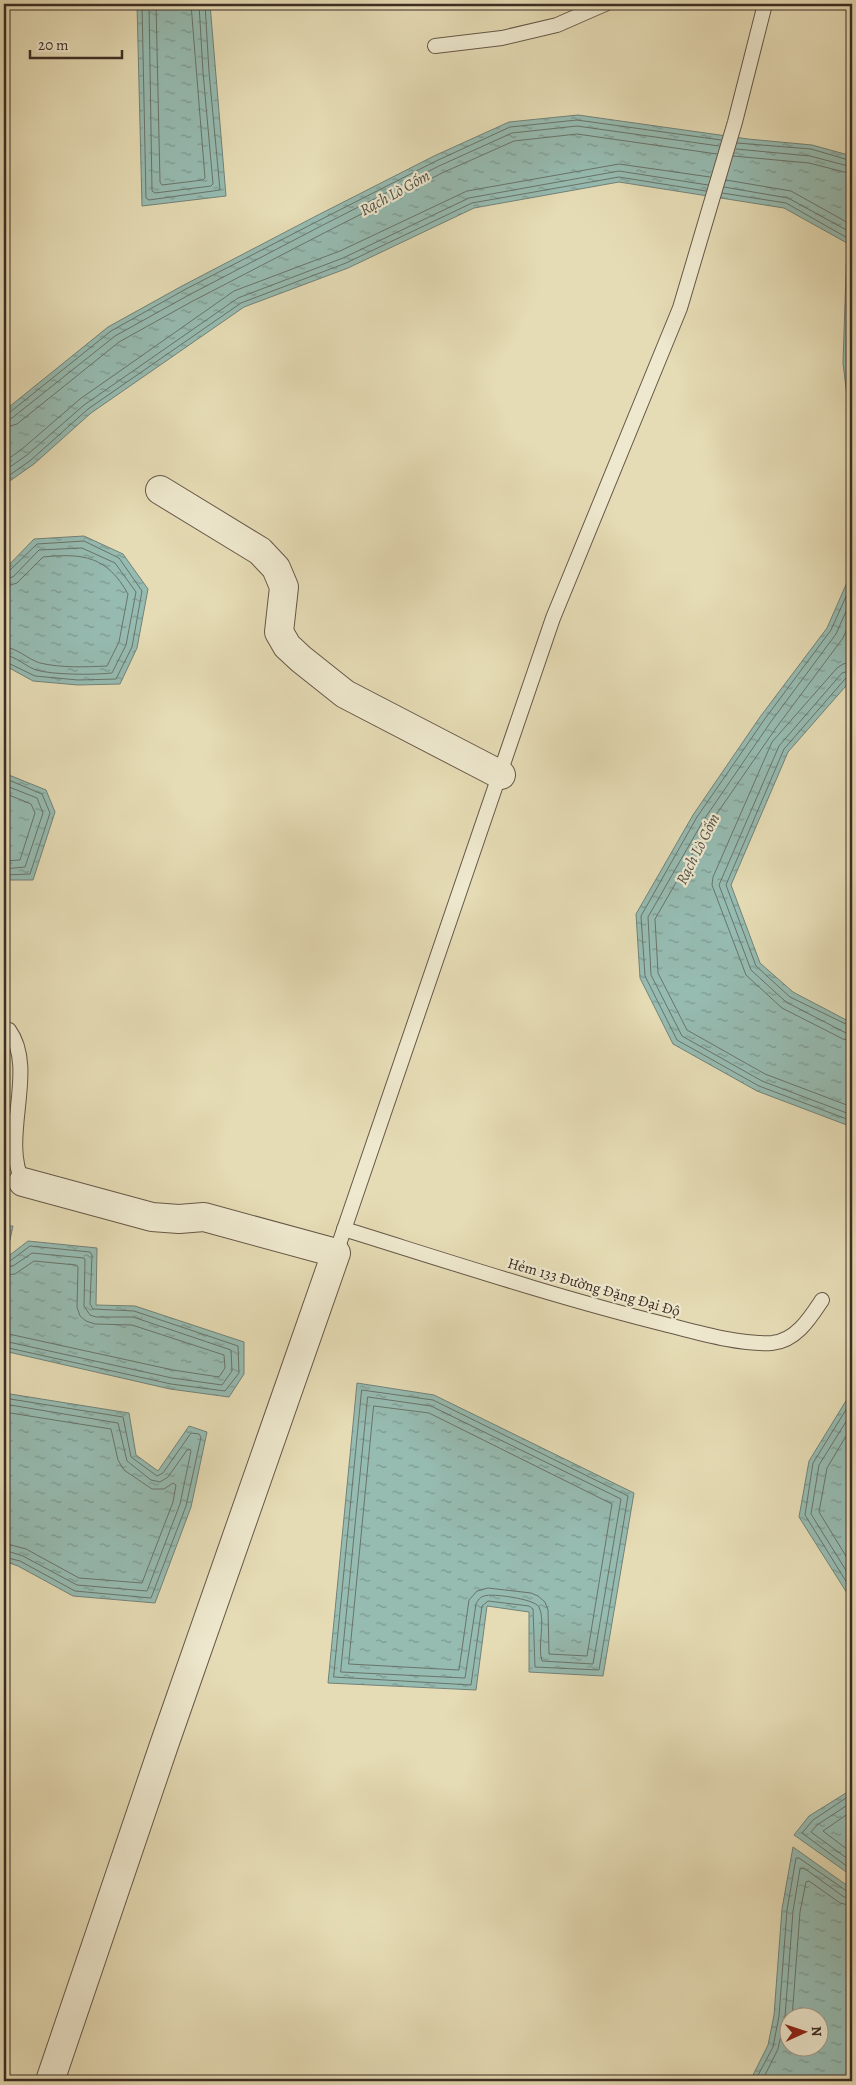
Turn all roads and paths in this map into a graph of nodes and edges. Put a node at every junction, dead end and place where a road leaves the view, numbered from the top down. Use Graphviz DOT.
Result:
graph roads {
  1 [pos="605,4"];
  2 [pos="765,4"];
  3 [pos="435,46"];
  4 [pos="160,490"];
  5 [pos="500,775"];
  6 [pos="9,1030"];
  7 [pos="23,1182"];
  8 [pos="340,1241"];
  9 [pos="822,1300"];
  10 [pos="50,2081"];
  1 -- 3 [label="lane"];
  2 -- 5 [label="lane"];
  4 -- 5 [label="street"];
  5 -- 8 [label="lane"];
  6 -- 7 [label="lane"];
  7 -- 8 [label="street"];
  8 -- 9 [label="lane, Hẻm 133 Đường Đặng Đại Độ"];
  8 -- 10 [label="street"];
}
